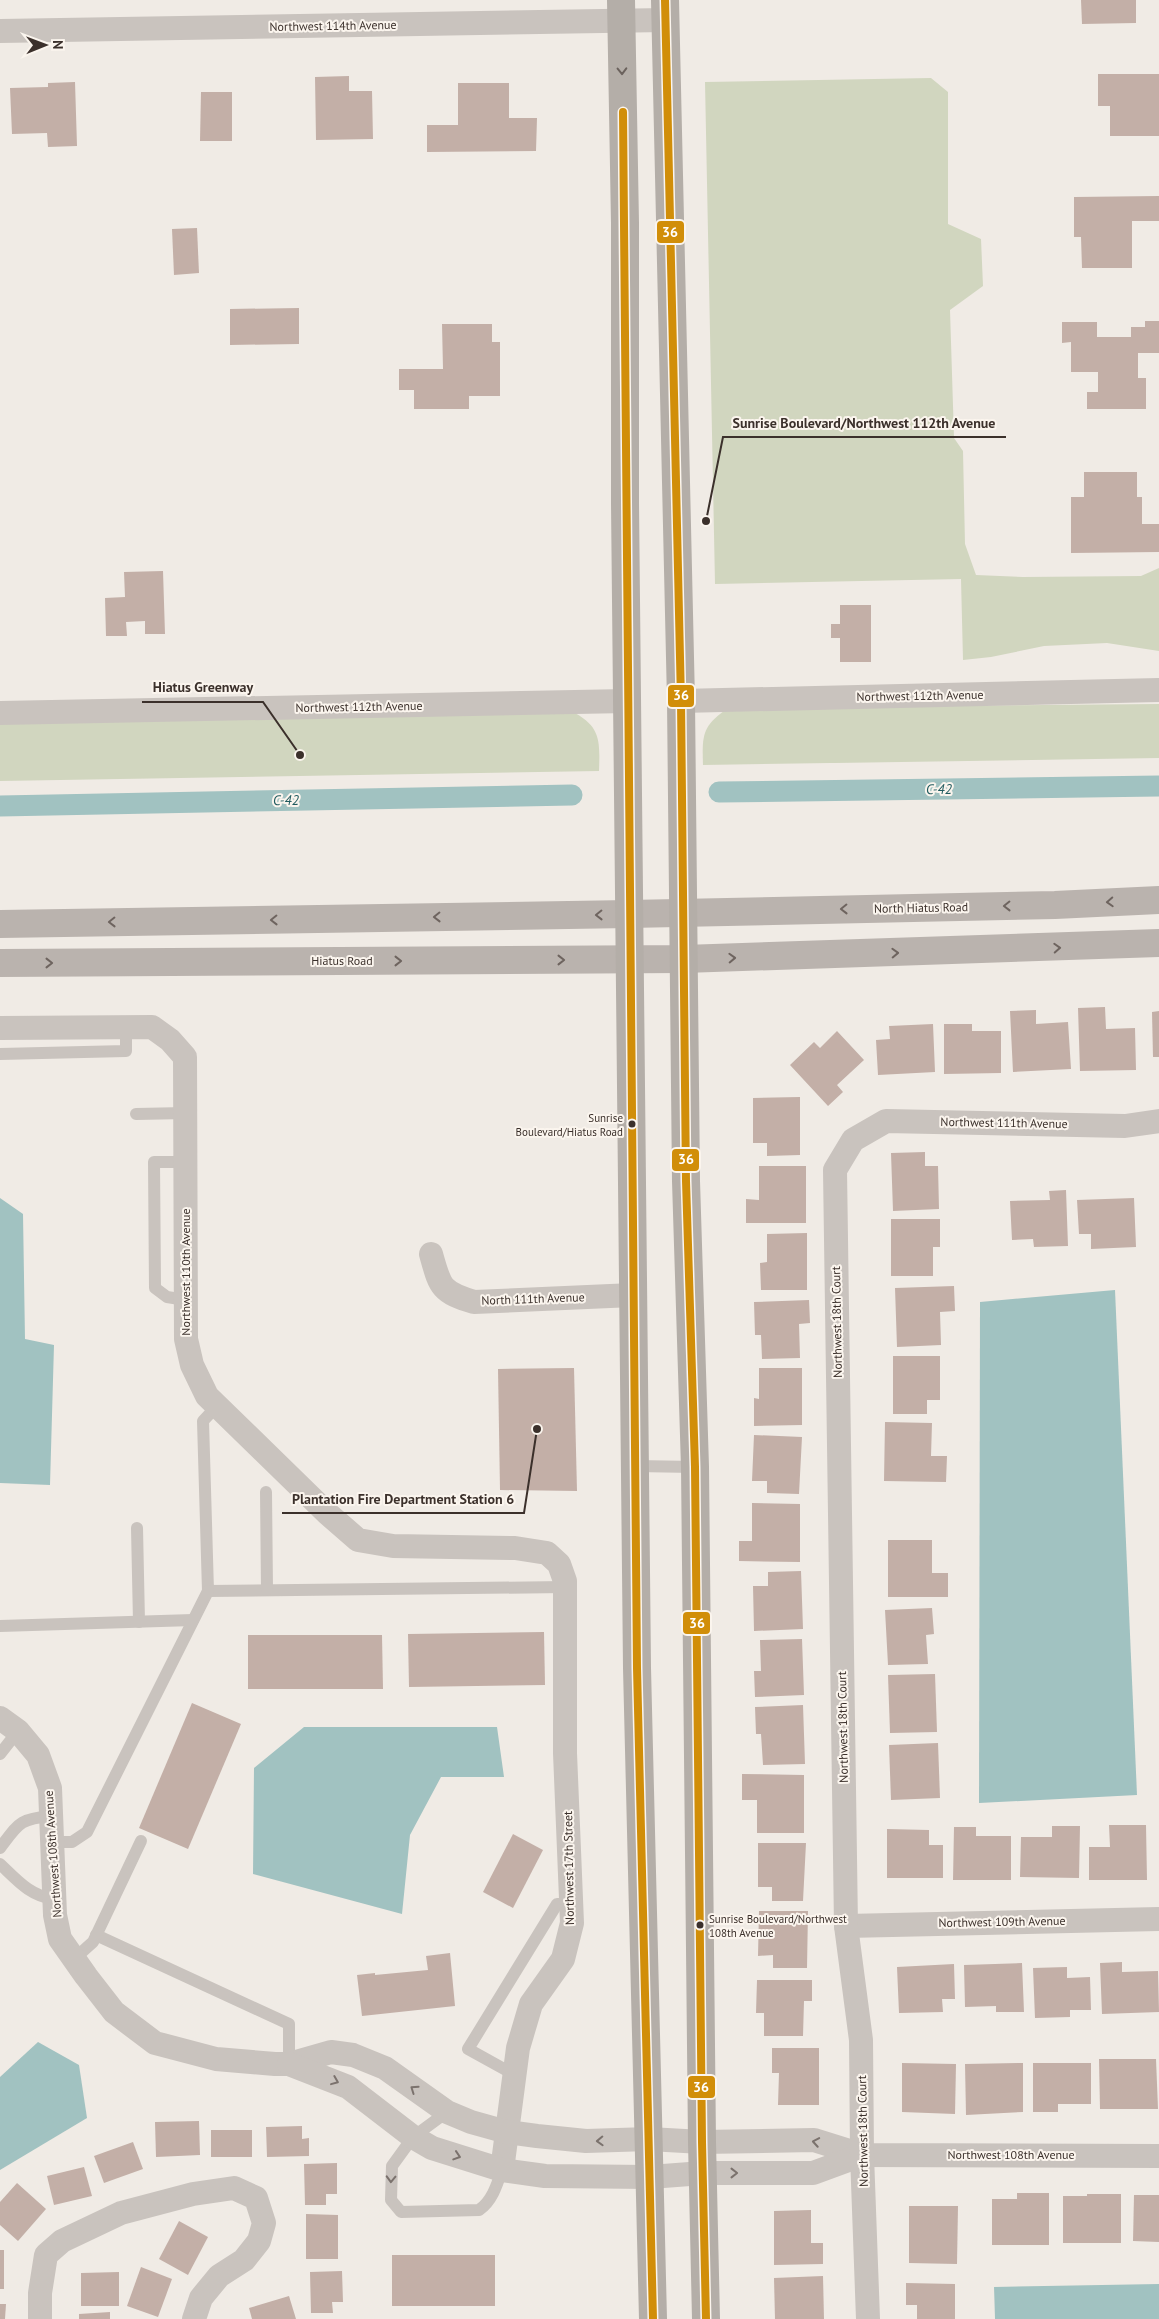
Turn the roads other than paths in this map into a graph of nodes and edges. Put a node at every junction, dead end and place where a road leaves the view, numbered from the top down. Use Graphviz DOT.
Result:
graph roads {
  1 [pos="665,10"];
  2 [pos="621,11"];
  3 [pos="0,31"];
  4 [pos="1159,690"];
  5 [pos="628,701"];
  6 [pos="681,701"];
  7 [pos="0,713"];
  8 [pos="1159,900"];
  9 [pos="683,913"];
  10 [pos="629,914"];
  11 [pos="0,924"];
  12 [pos="1159,943"];
  13 [pos="629,959"];
  14 [pos="684,959"];
  15 [pos="0,963"];
  16 [pos="0,1028"];
  17 [pos="126,1028"];
  18 [pos="0,1054"];
  19 [pos="186,1113"];
  20 [pos="136,1114"];
  21 [pos="1159,1121"];
  22 [pos="853,1140"];
  23 [pos="185,1162"];
  24 [pos="431,1254"];
  25 [pos="633,1295"];
  26 [pos="186,1300"];
  27 [pos="217,1406"];
  28 [pos="635,1466"];
  29 [pos="695,1467"];
  30 [pos="266,1492"];
  31 [pos="137,1528"];
  32 [pos="565,1584"];
  33 [pos="267,1590"];
  34 [pos="208,1591"];
  35 [pos="193,1620"];
  36 [pos="139,1622"];
  37 [pos="0,1626"];
  38 [pos="9,1725"];
  39 [pos="0,1754"];
  40 [pos="51,1816"];
  41 [pos="142,1841"];
  42 [pos="52,1842"];
  43 [pos="0,1848"];
  44 [pos="0,1864"];
  45 [pos="54,1899"];
  46 [pos="571,1904"];
  47 [pos="1159,1918"];
  48 [pos="846,1926"];
  49 [pos="96,1935"];
  50 [pos="74,1959"];
  51 [pos="289,2064"];
  52 [pos="515,2075"];
  53 [pos="447,2112"];
  54 [pos="507,2132"];
  55 [pos="412,2137"];
  56 [pos="649,2139"];
  57 [pos="702,2142"];
  58 [pos="862,2155"];
  59 [pos="1159,2156"];
  60 [pos="502,2170"];
  61 [pos="703,2173"];
  62 [pos="650,2177"];
  63 [pos="40,2319"];
  64 [pos="194,2319"];
  65 [pos="653,2319"];
  66 [pos="706,2319"];
  67 [pos="868,2319"];
  1 -- 2 [label="street, Northwest 114th Avenue"];
  1 -- 6 [label="highway"];
  2 -- 3 [label="street, Northwest 114th Avenue"];
  2 -- 5 [label="highway, one-way"];
  4 -- 6 [label="street, Northwest 112th Avenue"];
  5 -- 7 [label="street, Northwest 112th Avenue"];
  5 -- 10 [label="highway"];
  6 -- 9 [label="highway"];
  8 -- 9 [label="main road, North Hiatus Road, one-way"];
  9 -- 10 [label="main road"];
  9 -- 14 [label="highway"];
  10 -- 11 [label="main road, one-way"];
  10 -- 13 [label="highway"];
  14 -- 12 [label="main road, one-way"];
  13 -- 14 [label="main road, Hiatus Road"];
  15 -- 13 [label="main road, Hiatus Road, one-way"];
  13 -- 25 [label="highway"];
  14 -- 29 [label="highway"];
  16 -- 17 [label="street, Northwest 110th Avenue"];
  17 -- 18 [label="lane"];
  17 -- 19 [label="street, Northwest 110th Avenue"];
  19 -- 20 [label="lane"];
  19 -- 23 [label="street, Northwest 110th Avenue"];
  21 -- 22 [label="street, Northwest 111th Avenue"];
  22 -- 48 [label="street, Northwest 18th Court"];
  23 -- 26 [label="street, Northwest 110th Avenue"];
  23 -- 26 [label="lane"];
  24 -- 25 [label="street, North 111th Avenue"];
  25 -- 28 [label="highway"];
  26 -- 27 [label="street, Northwest 110th Avenue"];
  27 -- 32 [label="street, Northwest 110th Avenue"];
  27 -- 34 [label="lane"];
  28 -- 29 [label="lane"];
  28 -- 56 [label="highway"];
  29 -- 57 [label="highway"];
  30 -- 33 [label="lane"];
  31 -- 36 [label="lane"];
  32 -- 33 [label="lane"];
  32 -- 46 [label="street, Northwest 17th Street"];
  33 -- 34 [label="lane"];
  34 -- 35 [label="lane"];
  35 -- 36 [label="lane"];
  35 -- 42 [label="lane"];
  36 -- 37 [label="lane"];
  38 -- 39 [label="lane"];
  38 -- 40 [label="street, Northwest 108th Avenue"];
  40 -- 42 [label="street, Northwest 108th Avenue"];
  40 -- 43 [label="lane"];
  41 -- 49 [label="lane"];
  42 -- 45 [label="street, Northwest 108th Avenue"];
  44 -- 45 [label="lane"];
  45 -- 50 [label="street, Northwest 108th Avenue"];
  46 -- 52 [label="street, Northwest 17th Street"];
  46 -- 52 [label="lane"];
  47 -- 48 [label="street, Northwest 109th Avenue"];
  48 -- 58 [label="street, Northwest 18th Court"];
  49 -- 50 [label="lane"];
  49 -- 51 [label="lane"];
  50 -- 51 [label="street, Northwest 108th Avenue"];
  53 -- 51 [label="street, Northwest 108th Avenue, one-way"];
  51 -- 55 [label="street, Northwest 108th Avenue, one-way"];
  52 -- 54 [label="street, Northwest 17th Street"];
  53 -- 54 [label="street, Northwest 108th Avenue"];
  53 -- 55 [label="lane"];
  56 -- 54 [label="street, Northwest 108th Avenue, one-way"];
  54 -- 60 [label="street, Northwest 17th Street"];
  55 -- 60 [label="street, Northwest 108th Avenue, one-way"];
  55 -- 60 [label="lane, one-way"];
  56 -- 57 [label="street, Northwest 108th Avenue"];
  56 -- 62 [label="highway"];
  58 -- 57 [label="street, Northwest 108th Avenue, one-way"];
  57 -- 61 [label="highway"];
  58 -- 59 [label="street, Northwest 108th Avenue"];
  61 -- 58 [label="street, Northwest 108th Avenue, one-way"];
  58 -- 67 [label="street, Northwest 18th Court"];
  60 -- 62 [label="street, Northwest 108th Avenue"];
  61 -- 62 [label="street, Northwest 108th Avenue"];
  61 -- 66 [label="highway"];
  62 -- 65 [label="highway"];
  63 -- 64 [label="street"];
}
